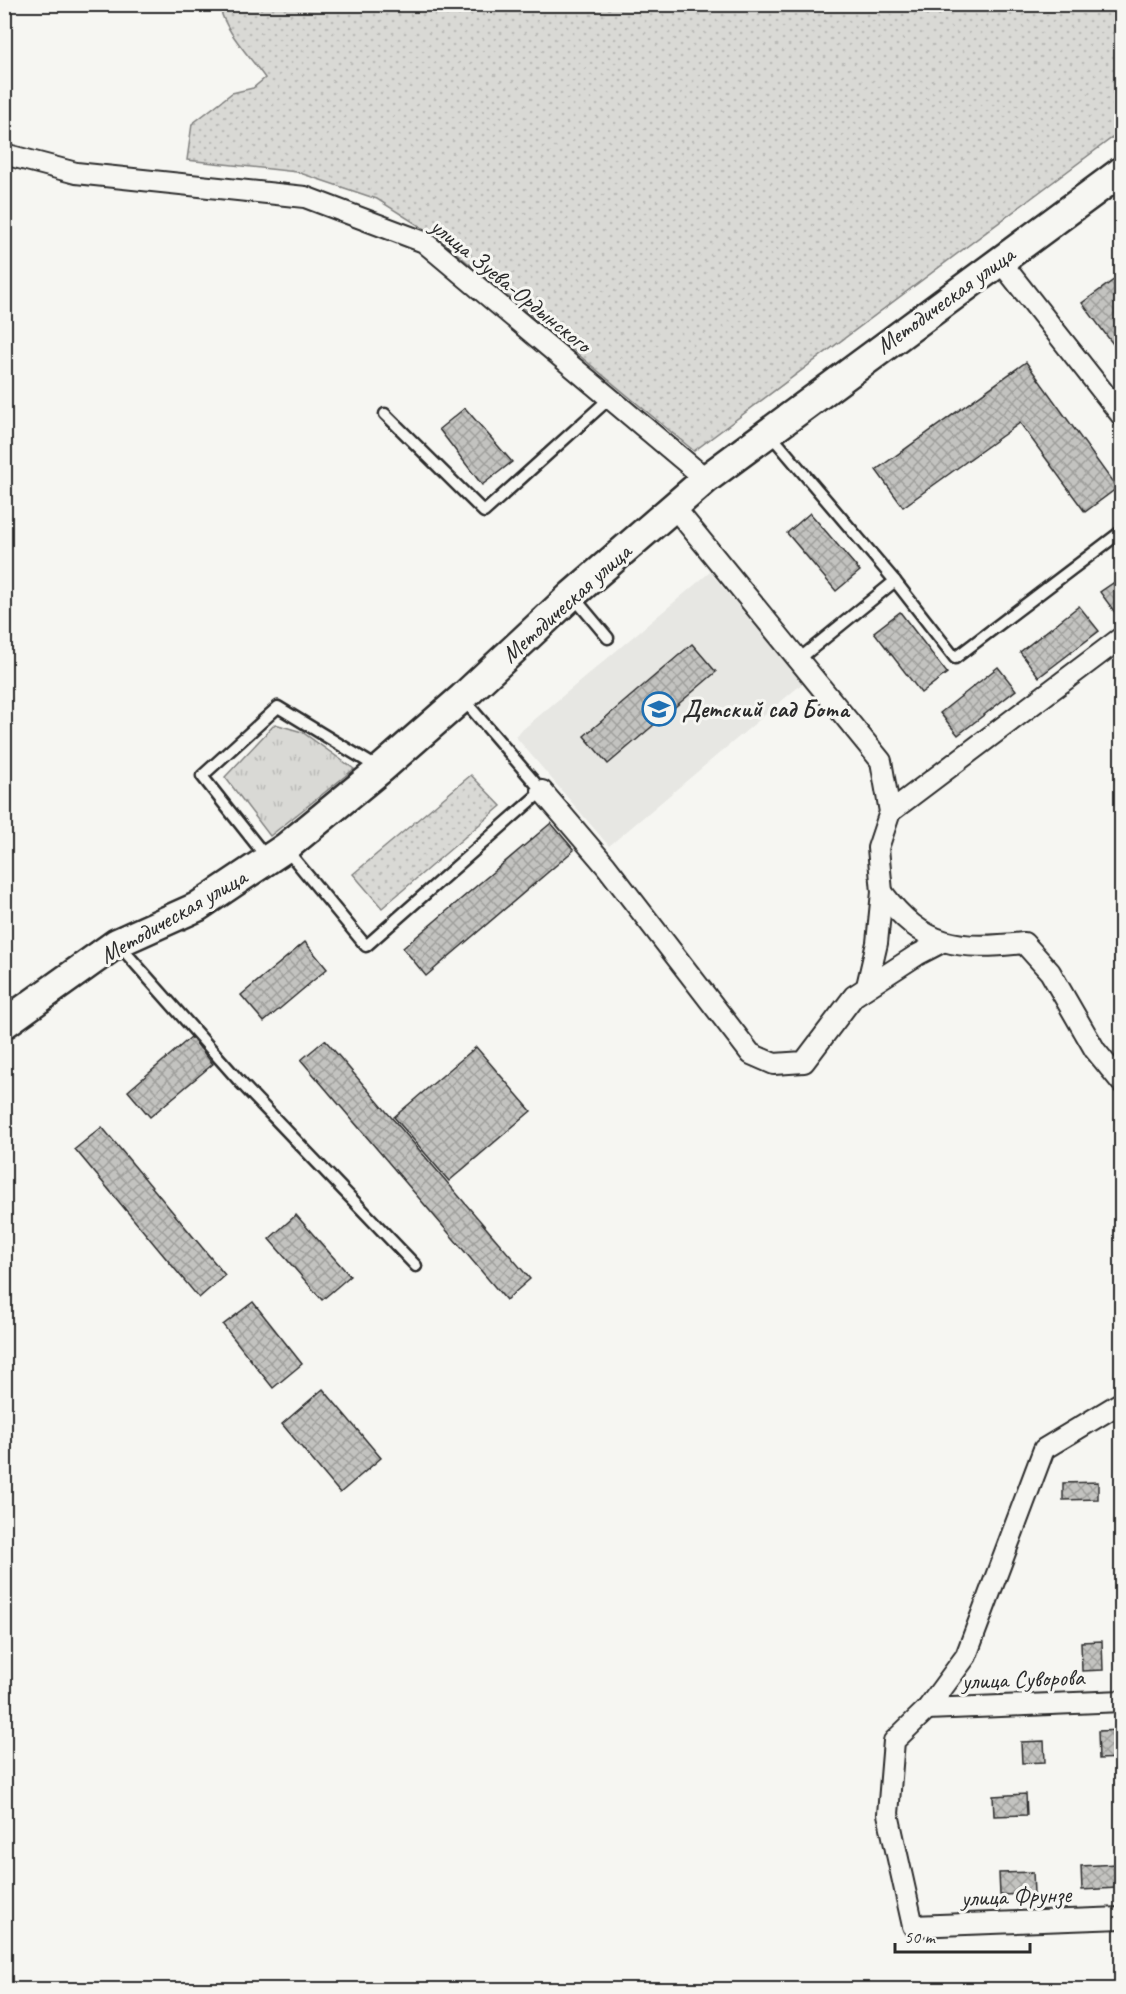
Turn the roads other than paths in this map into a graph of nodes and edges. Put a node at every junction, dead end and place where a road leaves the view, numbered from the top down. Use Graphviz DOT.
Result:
graph roads {
  1 [pos="4,154"];
  2 [pos="1122,171"];
  3 [pos="1000,261"];
  4 [pos="610,398"];
  5 [pos="385,414"];
  6 [pos="1122,416"];
  7 [pos="768,432"];
  8 [pos="706,479"];
  9 [pos="674,507"];
  10 [pos="1122,531"];
  11 [pos="895,581"];
  12 [pos="572,595"];
  13 [pos="1122,637"];
  14 [pos="608,638"];
  15 [pos="798,660"];
  16 [pos="462,698"];
  17 [pos="381,769"];
  18 [pos="542,791"];
  19 [pos="890,812"];
  20 [pos="277,854"];
  21 [pos="882,892"];
  22 [pos="942,942"];
  23 [pos="117,944"];
  24 [pos="867,986"];
  25 [pos="4,1024"];
  26 [pos="1122,1083"];
  27 [pos="416,1266"];
  28 [pos="1122,1402"];
  29 [pos="1122,1701"];
  30 [pos="927,1709"];
  31 [pos="1122,1918"];
  1 -- 4 [label="street, улица Зуева-Ордынского"];
  2 -- 3 [label="main road, Методическая улица"];
  3 -- 6 [label="street"];
  3 -- 7 [label="main road, Методическая улица"];
  4 -- 5 [label="lane"];
  4 -- 8 [label="street, улица Зуева-Ордынского"];
  7 -- 8 [label="main road, Методическая улица"];
  7 -- 11 [label="lane"];
  8 -- 9 [label="main road, Методическая улица"];
  9 -- 12 [label="main road, Методическая улица"];
  9 -- 15 [label="street"];
  10 -- 11 [label="lane"];
  11 -- 15 [label="lane"];
  12 -- 14 [label="lane"];
  12 -- 16 [label="main road, Методическая улица"];
  13 -- 19 [label="street"];
  15 -- 19 [label="street"];
  16 -- 17 [label="main road, Методическая улица"];
  16 -- 18 [label="lane"];
  17 -- 20 [label="main road, Методическая улица"];
  17 -- 20 [label="lane"];
  18 -- 20 [label="lane"];
  18 -- 24 [label="street"];
  19 -- 21 [label="street"];
  20 -- 23 [label="main road, Методическая улица"];
  21 -- 22 [label="street"];
  21 -- 24 [label="street"];
  22 -- 24 [label="street"];
  22 -- 26 [label="street"];
  23 -- 25 [label="main road, Методическая улица"];
  23 -- 27 [label="lane"];
  28 -- 30 [label="street"];
  29 -- 30 [label="street, улица Суворова"];
  30 -- 31 [label="street, улица Фрунзе"];
}
